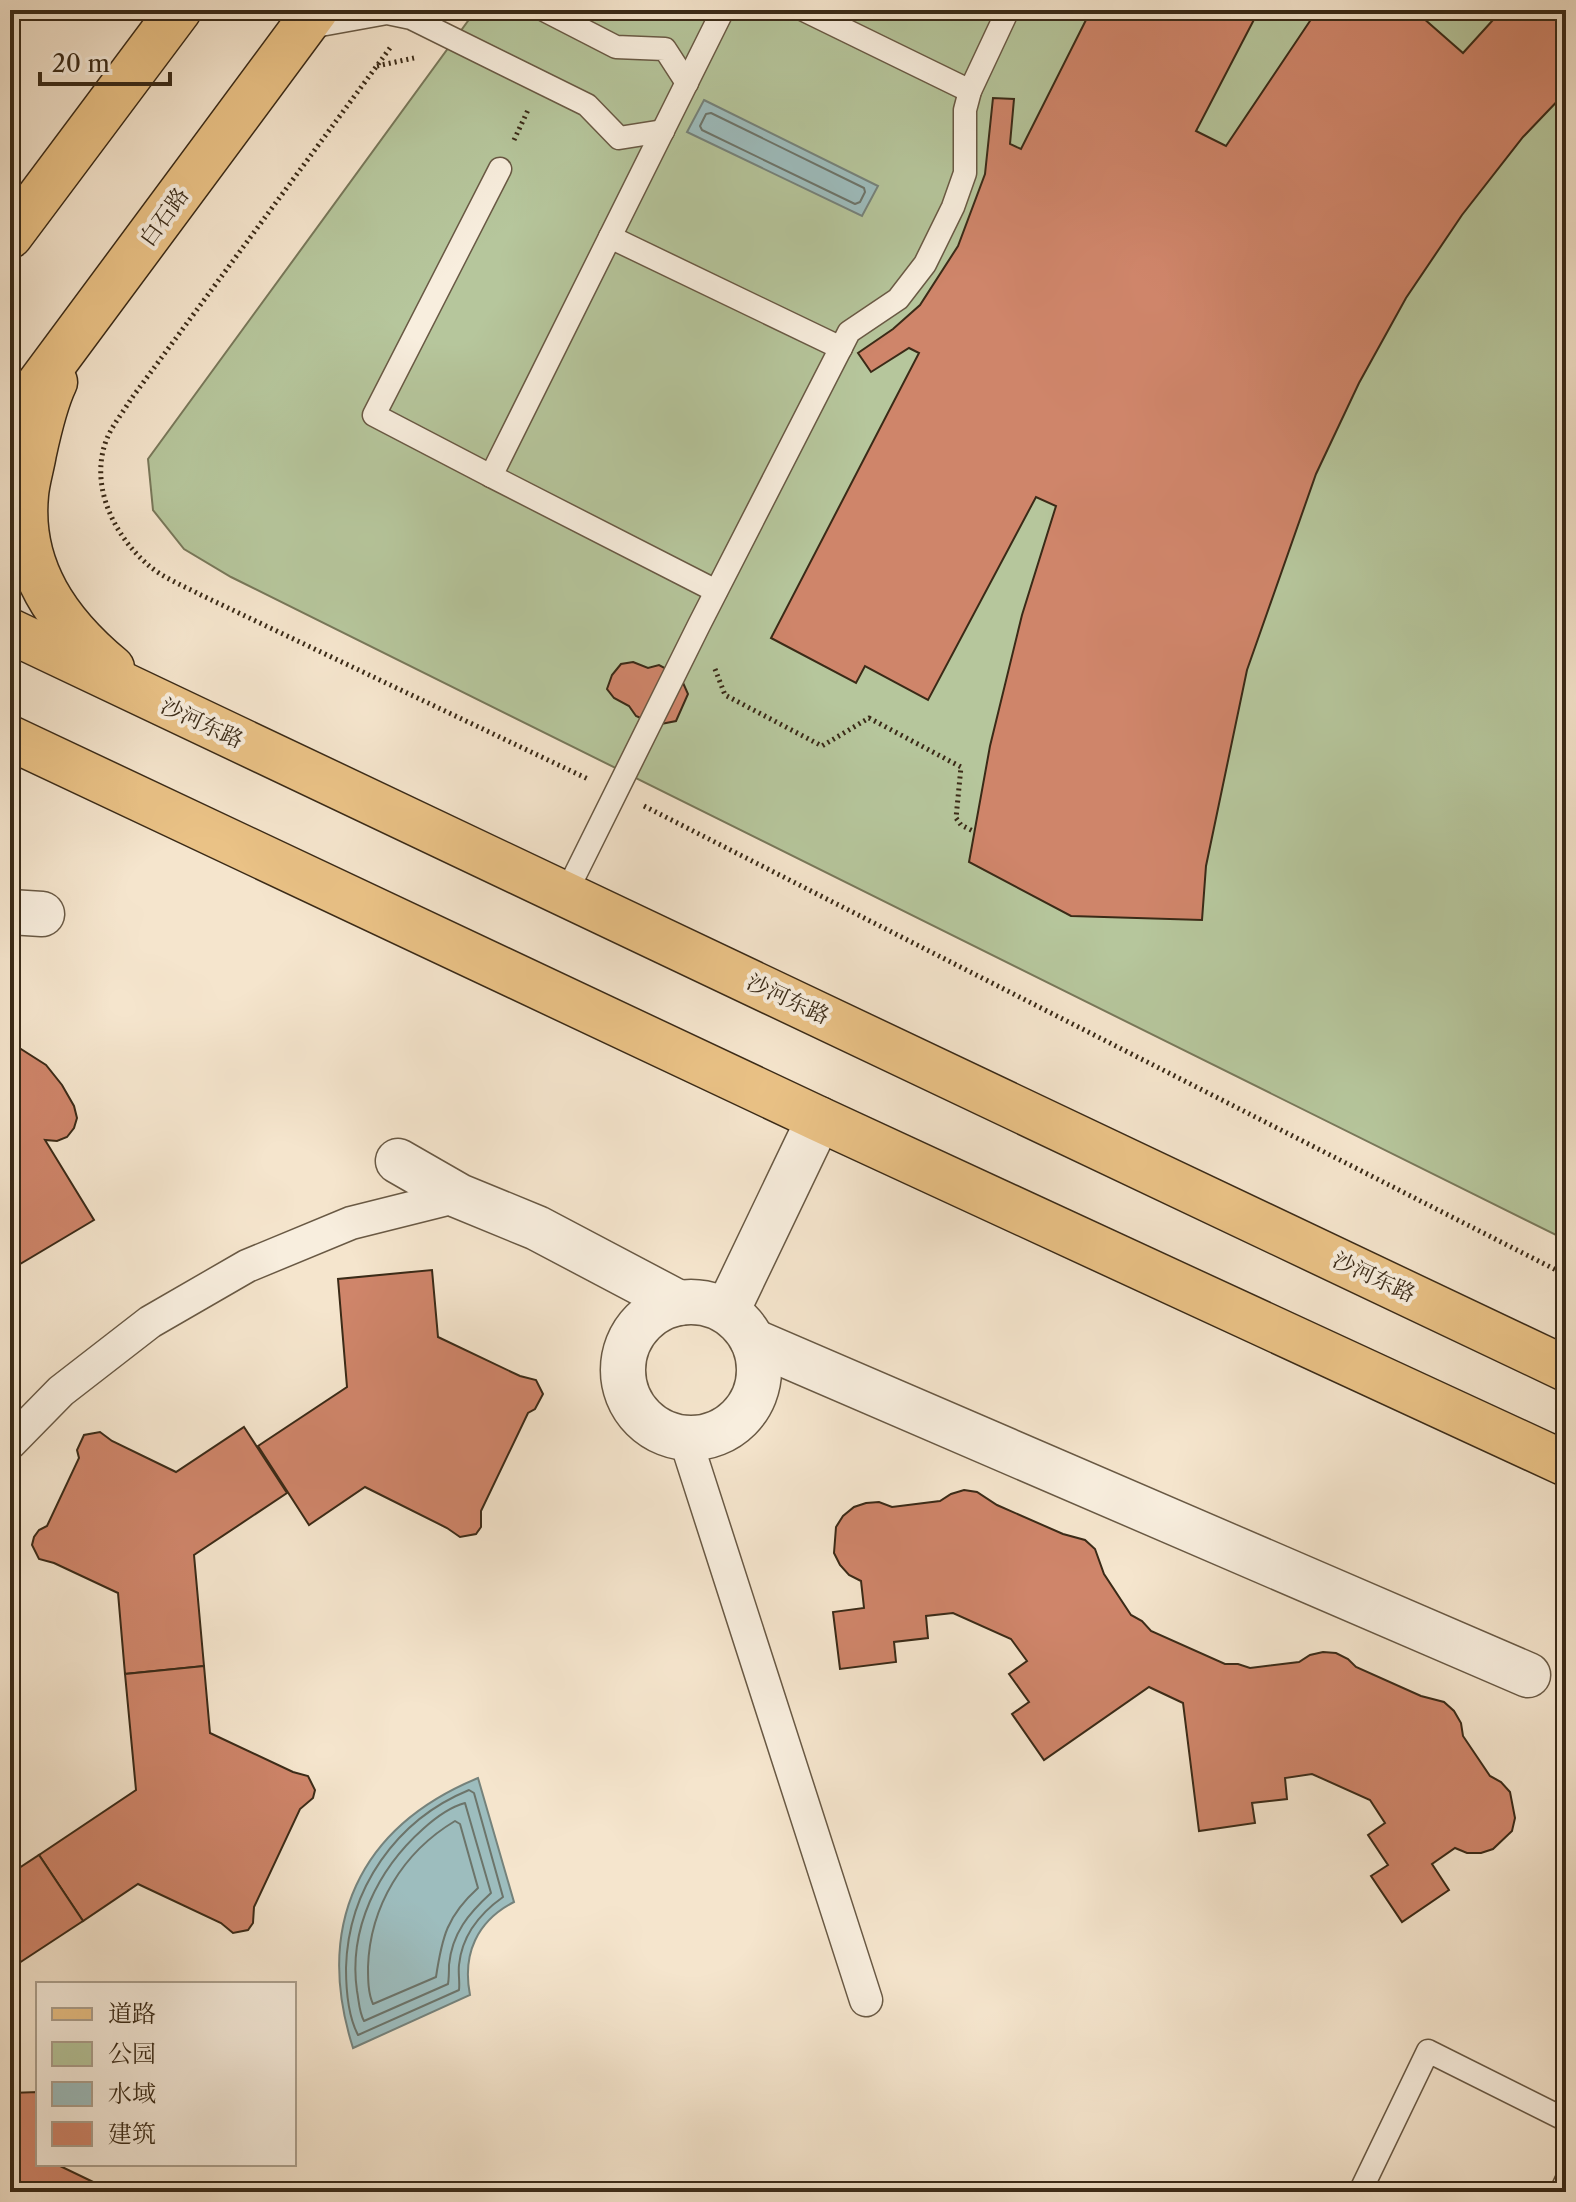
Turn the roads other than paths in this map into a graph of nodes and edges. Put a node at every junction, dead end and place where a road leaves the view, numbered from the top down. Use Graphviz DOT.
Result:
graph roads {
  1 [pos="179,10"];
  2 [pos="544,10"];
  3 [pos="723,10"];
  4 [pos="804,10"];
  5 [pos="1008,10"];
  6 [pos="309,19"];
  7 [pos="687,83"];
  8 [pos="970,91"];
  9 [pos="663,131"];
  10 [pos="500,169"];
  11 [pos="10,236"];
  12 [pos="610,237"];
  13 [pos="80,331"];
  14 [pos="841,348"];
  15 [pos="10,423"];
  16 [pos="491,476"];
  17 [pos="716,591"];
  18 [pos="10,631"];
  19 [pos="151,699"];
  20 [pos="10,738"];
  21 [pos="566,893"];
  22 [pos="819,1119"];
  23 [pos="398,1161"];
  24 [pos="459,1196"];
  25 [pos="679,1303"];
  26 [pos="740,1326"];
  27 [pos="1566,1369"];
  28 [pos="685,1438"];
  29 [pos="10,1443"];
  30 [pos="1566,1464"];
  31 [pos="1528,1675"];
  32 [pos="866,2000"];
  33 [pos="1566,2120"];
  34 [pos="1566,2181"];
  35 [pos="1360,2192"];
  36 [pos="1561,2192"];
  1 -- 11 [label="main road"];
  2 -- 7 [label="lane"];
  3 -- 7 [label="lane"];
  4 -- 8 [label="lane"];
  5 -- 8 [label="lane"];
  6 -- 9 [label="lane"];
  6 -- 13 [label="main road, 白石路"];
  7 -- 9 [label="lane"];
  8 -- 14 [label="lane"];
  9 -- 12 [label="lane"];
  10 -- 16 [label="lane"];
  12 -- 14 [label="lane"];
  12 -- 16 [label="lane"];
  13 -- 15 [label="main road, 白石路"];
  13 -- 19 [label="main road"];
  14 -- 17 [label="lane"];
  16 -- 17 [label="lane"];
  17 -- 21 [label="lane"];
  18 -- 19 [label="main road, 沙河东路"];
  19 -- 21 [label="main road, 沙河东路"];
  20 -- 22 [label="main road"];
  21 -- 27 [label="main road, 沙河东路"];
  22 -- 26 [label="street"];
  22 -- 30 [label="main road"];
  23 -- 24 [label="street"];
  24 -- 25 [label="street"];
  24 -- 29 [label="street"];
  25 -- 26 [label="street"];
  25 -- 28 [label="street"];
  26 -- 28 [label="street"];
  26 -- 31 [label="street"];
  28 -- 32 [label="street"];
  33 -- 35 [label="lane"];
  34 -- 36 [label="lane"];
}
